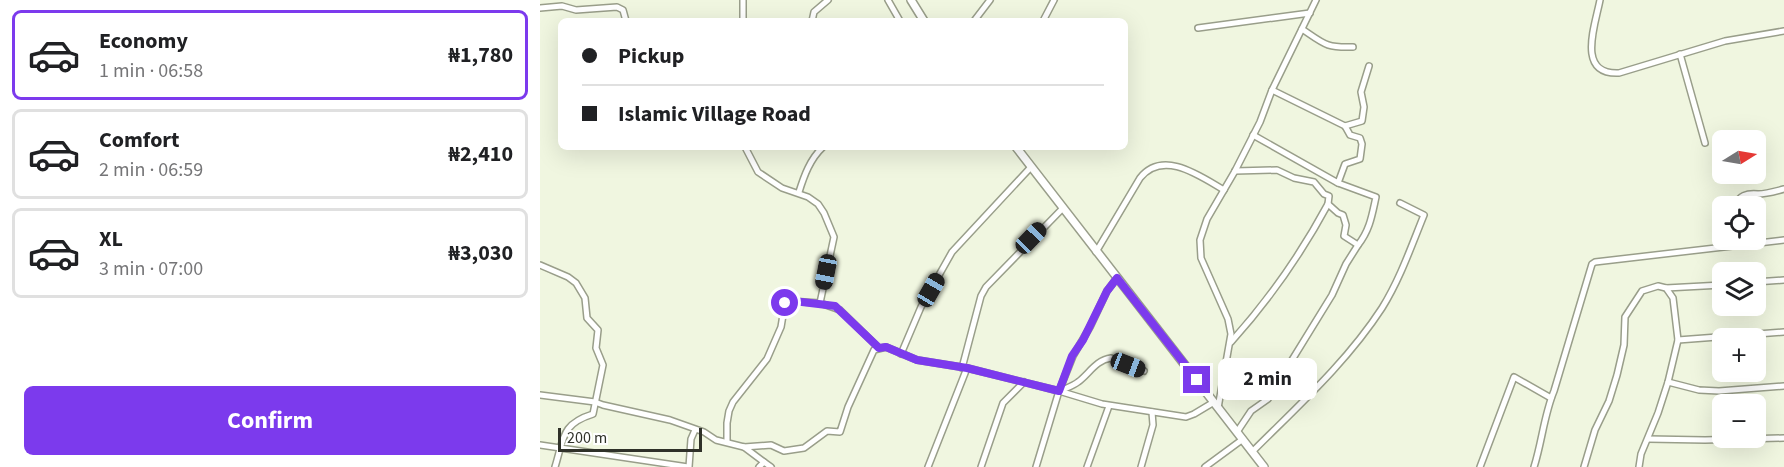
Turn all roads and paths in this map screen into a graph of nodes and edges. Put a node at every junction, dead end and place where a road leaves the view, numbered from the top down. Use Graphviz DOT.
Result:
graph roads {
  1 [pos="743,0"];
  2 [pos="828,0"];
  3 [pos="888,0"];
  4 [pos="911,0"];
  5 [pos="990,0"];
  6 [pos="1054,0"];
  7 [pos="1316,0"];
  8 [pos="1600,0"];
  9 [pos="540,8"];
  10 [pos="1310,13"];
  11 [pos="625,18"];
  12 [pos="743,18"];
  13 [pos="813,18"];
  14 [pos="897,18"];
  15 [pos="922,18"];
  16 [pos="976,18"];
  17 [pos="1045,18"];
  18 [pos="1198,28"];
  19 [pos="1302,29"];
  20 [pos="1784,31"];
  21 [pos="1353,47"];
  22 [pos="1680,54"];
  23 [pos="1369,66"];
  24 [pos="1272,90"];
  25 [pos="1345,126"];
  26 [pos="1253,135"];
  27 [pos="1705,143"];
  28 [pos="747,150"];
  29 [pos="820,150"];
  30 [pos="1018,150"];
  31 [pos="1031,167"];
  32 [pos="1235,171"];
  33 [pos="1338,183"];
  34 [pos="1784,189"];
  35 [pos="1224,190"];
  36 [pos="799,192"];
  37 [pos="1743,196"];
  38 [pos="1400,203"];
  39 [pos="1328,204"];
  40 [pos="1063,208"];
  41 [pos="1784,240"];
  42 [pos="1358,245"];
  43 [pos="1096,252"];
  44 [pos="540,265"];
  45 [pos="1117,278"];
  46 [pos="1784,280"];
  47 [pos="1766,281"];
  48 [pos="1712,286"];
  49 [pos="1666,288"];
  50 [pos="820,303"];
  51 [pos="1784,332"];
  52 [pos="1678,340"];
  53 [pos="1230,342"];
  54 [pos="879,348"];
  55 [pos="901,354"];
  56 [pos="965,368"];
  57 [pos="1144,371"];
  58 [pos="1024,382"];
  59 [pos="1668,382"];
  60 [pos="1784,386"];
  61 [pos="1059,391"];
  62 [pos="540,394"];
  63 [pos="1551,398"];
  64 [pos="595,402"];
  65 [pos="1216,405"];
  66 [pos="1108,406"];
  67 [pos="1152,412"];
  68 [pos="695,430"];
  69 [pos="1237,432"];
  70 [pos="1784,438"];
  71 [pos="1243,439"];
  72 [pos="1648,439"];
  73 [pos="728,441"];
  74 [pos="540,445"];
  75 [pos="561,447"];
  76 [pos="744,447"];
  77 [pos="1252,452"];
  78 [pos="764,462"];
  79 [pos="555,467"];
  80 [pos="688,467"];
  81 [pos="759,467"];
  82 [pos="771,467"];
  83 [pos="928,467"];
  84 [pos="981,467"];
  85 [pos="1036,467"];
  86 [pos="1087,467"];
  87 [pos="1141,467"];
  88 [pos="1205,467"];
  89 [pos="1264,467"];
  90 [pos="1480,467"];
  91 [pos="1534,467"];
  92 [pos="1584,467"];
  93 [pos="1639,467"];
  1 -- 12 [label="street"];
  2 -- 13 [label="street"];
  3 -- 14 [label="street"];
  4 -- 15 [label="street"];
  5 -- 16 [label="street"];
  6 -- 17 [label="street"];
  7 -- 10 [label="street"];
  8 -- 22 [label="street"];
  9 -- 11 [label="street"];
  10 -- 18 [label="street"];
  10 -- 19 [label="street"];
  19 -- 21 [label="street"];
  19 -- 24 [label="street"];
  20 -- 22 [label="street"];
  22 -- 27 [label="street"];
  23 -- 25 [label="street"];
  24 -- 25 [label="street"];
  24 -- 26 [label="street"];
  25 -- 33 [label="street"];
  26 -- 32 [label="street"];
  26 -- 33 [label="street"];
  28 -- 36 [label="street"];
  29 -- 36 [label="street"];
  30 -- 31 [label="street"];
  31 -- 40 [label="street"];
  31 -- 55 [label="street"];
  32 -- 35 [label="street"];
  32 -- 39 [label="street"];
  33 -- 42 [label="street"];
  34 -- 37 [label="street"];
  35 -- 43 [label="street"];
  35 -- 53 [label="street"];
  36 -- 50 [label="street"];
  38 -- 77 [label="street"];
  39 -- 42 [label="street"];
  39 -- 53 [label="street"];
  40 -- 43 [label="street"];
  40 -- 56 [label="street"];
  41 -- 63 [label="street"];
  42 -- 69 [label="street"];
  43 -- 45 [label="street"];
  44 -- 64 [label="street"];
  45 -- 61 [label="street"];
  45 -- 65 [label="street"];
  46 -- 47 [label="street"];
  48 -- 49 [label="street"];
  49 -- 52 [label="street"];
  49 -- 92 [label="street"];
  50 -- 54 [label="street"];
  50 -- 73 [label="street"];
  51 -- 52 [label="street"];
  52 -- 59 [label="street"];
  53 -- 65 [label="street"];
  54 -- 55 [label="street"];
  54 -- 76 [label="street"];
  55 -- 56 [label="street"];
  56 -- 58 [label="street"];
  56 -- 83 [label="street"];
  57 -- 61 [label="street"];
  58 -- 61 [label="street"];
  58 -- 84 [label="street"];
  59 -- 60 [label="street"];
  59 -- 72 [label="street"];
  61 -- 66 [label="street"];
  61 -- 85 [label="street"];
  62 -- 64 [label="street"];
  63 -- 90 [label="street"];
  63 -- 91 [label="street"];
  64 -- 68 [label="street"];
  64 -- 75 [label="street"];
  65 -- 67 [label="street"];
  65 -- 69 [label="street"];
  66 -- 67 [label="street"];
  66 -- 86 [label="street"];
  67 -- 87 [label="street"];
  68 -- 73 [label="street"];
  68 -- 80 [label="street"];
  69 -- 71 [label="street"];
  70 -- 72 [label="street"];
  71 -- 77 [label="street"];
  71 -- 88 [label="street"];
  72 -- 93 [label="street"];
  73 -- 76 [label="street"];
  74 -- 75 [label="street"];
  75 -- 79 [label="street"];
  75 -- 80 [label="street"];
  76 -- 78 [label="street"];
  77 -- 89 [label="street"];
  78 -- 81 [label="street"];
  78 -- 82 [label="street"];
}
